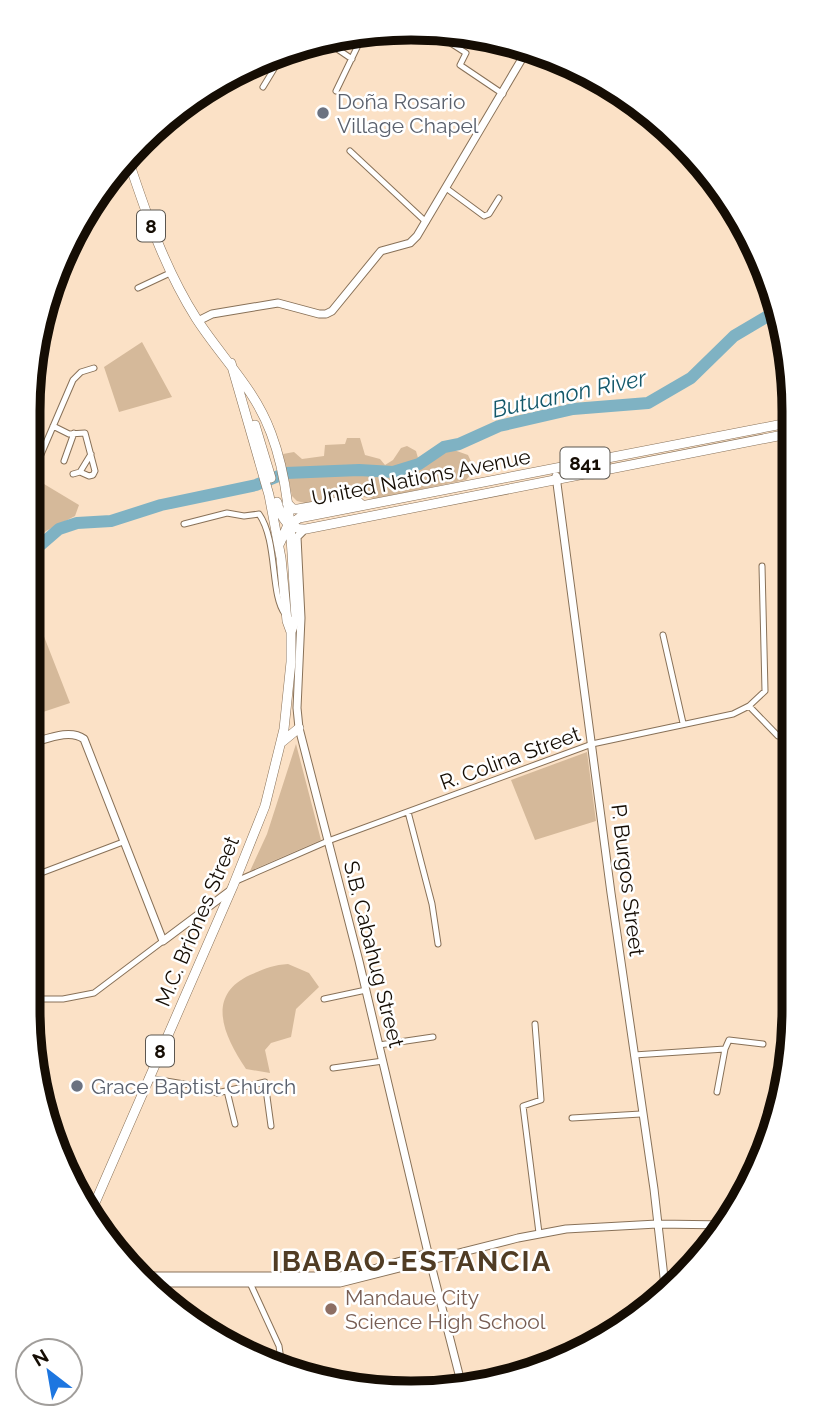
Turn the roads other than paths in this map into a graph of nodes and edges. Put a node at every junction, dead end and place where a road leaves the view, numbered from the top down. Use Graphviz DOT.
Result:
graph roads {
  1 [pos="448,42"];
  2 [pos="359,44"];
  3 [pos="336,48"];
  4 [pos="523,58"];
  5 [pos="352,59"];
  6 [pos="276,66"];
  7 [pos="263,87"];
  8 [pos="336,91"];
  9 [pos="503,94"];
  10 [pos="351,151"];
  11 [pos="131,168"];
  12 [pos="446,188"];
  13 [pos="499,198"];
  14 [pos="426,222"];
  15 [pos="170,273"];
  16 [pos="138,288"];
  17 [pos="198,321"];
  18 [pos="231,363"];
  19 [pos="94,368"];
  20 [pos="782,424"];
  21 [pos="53,426"];
  22 [pos="74,433"];
  23 [pos="782,435"];
  24 [pos="91,454"];
  25 [pos="40,457"];
  26 [pos="64,461"];
  27 [pos="555,469"];
  28 [pos="80,472"];
  29 [pos="73,474"];
  30 [pos="557,480"];
  31 [pos="272,495"];
  32 [pos="287,503"];
  33 [pos="376,503"];
  34 [pos="184,524"];
  35 [pos="288,525"];
  36 [pos="306,529"];
  37 [pos="280,548"];
  38 [pos="762,566"];
  39 [pos="287,617"];
  40 [pos="291,632"];
  41 [pos="663,635"];
  42 [pos="749,706"];
  43 [pos="682,723"];
  44 [pos="299,728"];
  45 [pos="782,736"];
  46 [pos="40,741"];
  47 [pos="282,743"];
  48 [pos="592,744"];
  49 [pos="408,812"];
  50 [pos="328,841"];
  51 [pos="123,842"];
  52 [pos="40,874"];
  53 [pos="233,886"];
  54 [pos="163,941"];
  55 [pos="438,944"];
  56 [pos="366,990"];
  57 [pos="40,999"];
  58 [pos="324,999"];
  59 [pos="535,1024"];
  60 [pos="433,1037"];
  61 [pos="764,1044"];
  62 [pos="379,1045"];
  63 [pos="725,1049"];
  64 [pos="634,1055"];
  65 [pos="383,1061"];
  66 [pos="332,1068"];
  67 [pos="148,1078"];
  68 [pos="228,1091"];
  69 [pos="717,1092"];
  70 [pos="641,1114"];
  71 [pos="572,1118"];
  72 [pos="235,1124"];
  73 [pos="271,1126"];
  74 [pos="95,1203"];
  75 [pos="657,1224"];
  76 [pos="713,1225"];
  77 [pos="539,1233"];
  78 [pos="429,1257"];
  79 [pos="154,1277"];
  80 [pos="195,1280"];
  81 [pos="281,1280"];
  82 [pos="664,1280"];
  83 [pos="160,1282"];
  84 [pos="250,1283"];
  85 [pos="281,1357"];
  86 [pos="460,1378"];
  1 -- 9 [label="street"];
  2 -- 5 [label="street"];
  3 -- 5 [label="street"];
  4 -- 9 [label="street"];
  5 -- 8 [label="street"];
  6 -- 7 [label="street"];
  9 -- 12 [label="street"];
  10 -- 14 [label="street"];
  11 -- 15 [label="main road, 8"];
  12 -- 13 [label="street"];
  12 -- 14 [label="street"];
  14 -- 17 [label="street"];
  15 -- 16 [label="street"];
  15 -- 17 [label="main road, 8"];
  17 -- 18 [label="main road, 8"];
  18 -- 31 [label="main road, 8"];
  18 -- 32 [label="main road, 8"];
  19 -- 21 [label="street"];
  20 -- 27 [label="main road, United Nations Avenue / 841"];
  21 -- 22 [label="street"];
  21 -- 25 [label="street"];
  22 -- 24 [label="street"];
  22 -- 26 [label="street"];
  23 -- 30 [label="main road, United Nations Avenue / 841"];
  24 -- 28 [label="street"];
  24 -- 28 [label="street"];
  27 -- 30 [label="street, P. Burgos Street"];
  27 -- 33 [label="main road, United Nations Avenue / 841"];
  28 -- 29 [label="street"];
  30 -- 36 [label="main road, United Nations Avenue / 841"];
  30 -- 48 [label="street, P. Burgos Street"];
  31 -- 35 [label="main road"];
  31 -- 37 [label="main road, 8"];
  32 -- 33 [label="main road"];
  32 -- 35 [label="main road, M.C. Briones Street / 8"];
  33 -- 35 [label="main road, United Nations Avenue / 841"];
  34 -- 39 [label="street"];
  35 -- 36 [label="main road"];
  35 -- 37 [label="main road, United Nations Avenue"];
  35 -- 40 [label="main road, M.C. Briones Street / 8"];
  36 -- 44 [label="street, S.B. Cabahug Street"];
  37 -- 39 [label="main road, M.C. Briones Street / 8"];
  38 -- 42 [label="street"];
  39 -- 40 [label="main road, M.C. Briones Street / 8"];
  40 -- 47 [label="main road, M.C. Briones Street / 8"];
  41 -- 43 [label="street"];
  42 -- 43 [label="street, R. Colina Street"];
  42 -- 45 [label="street"];
  43 -- 48 [label="street, R. Colina Street"];
  44 -- 47 [label="main road"];
  44 -- 50 [label="street, S.B. Cabahug Street"];
  46 -- 51 [label="street"];
  47 -- 53 [label="main road, M.C. Briones Street / 8"];
  48 -- 49 [label="street, R. Colina Street"];
  48 -- 64 [label="street, P. Burgos Street"];
  49 -- 50 [label="street, R. Colina Street"];
  49 -- 55 [label="street"];
  50 -- 53 [label="street, R. Colina Street"];
  50 -- 56 [label="street, S.B. Cabahug Street"];
  51 -- 52 [label="street"];
  51 -- 54 [label="street"];
  53 -- 54 [label="street"];
  53 -- 67 [label="main road, M.C. Briones Street / 8"];
  54 -- 57 [label="street"];
  56 -- 58 [label="street"];
  56 -- 62 [label="street, S.B. Cabahug Street"];
  59 -- 77 [label="street"];
  60 -- 62 [label="street"];
  61 -- 63 [label="street"];
  62 -- 65 [label="street, S.B. Cabahug Street"];
  63 -- 64 [label="street"];
  63 -- 69 [label="street"];
  64 -- 70 [label="street, P. Burgos Street"];
  65 -- 66 [label="street"];
  65 -- 78 [label="street, S.B. Cabahug Street"];
  67 -- 68 [label="street"];
  67 -- 74 [label="main road, M.C. Briones Street / 8"];
  68 -- 72 [label="street"];
  68 -- 73 [label="street"];
  70 -- 71 [label="street"];
  70 -- 75 [label="street, P. Burgos Street"];
  75 -- 76 [label="street"];
  75 -- 77 [label="street"];
  75 -- 82 [label="street, P. Burgos Street"];
  77 -- 78 [label="street"];
  78 -- 81 [label="street"];
  78 -- 86 [label="street, S.B. Cabahug Street"];
  79 -- 80 [label="street"];
  80 -- 81 [label="street"];
  80 -- 83 [label="street"];
  80 -- 84 [label="street"];
  81 -- 84 [label="street"];
  84 -- 85 [label="street"];
}
